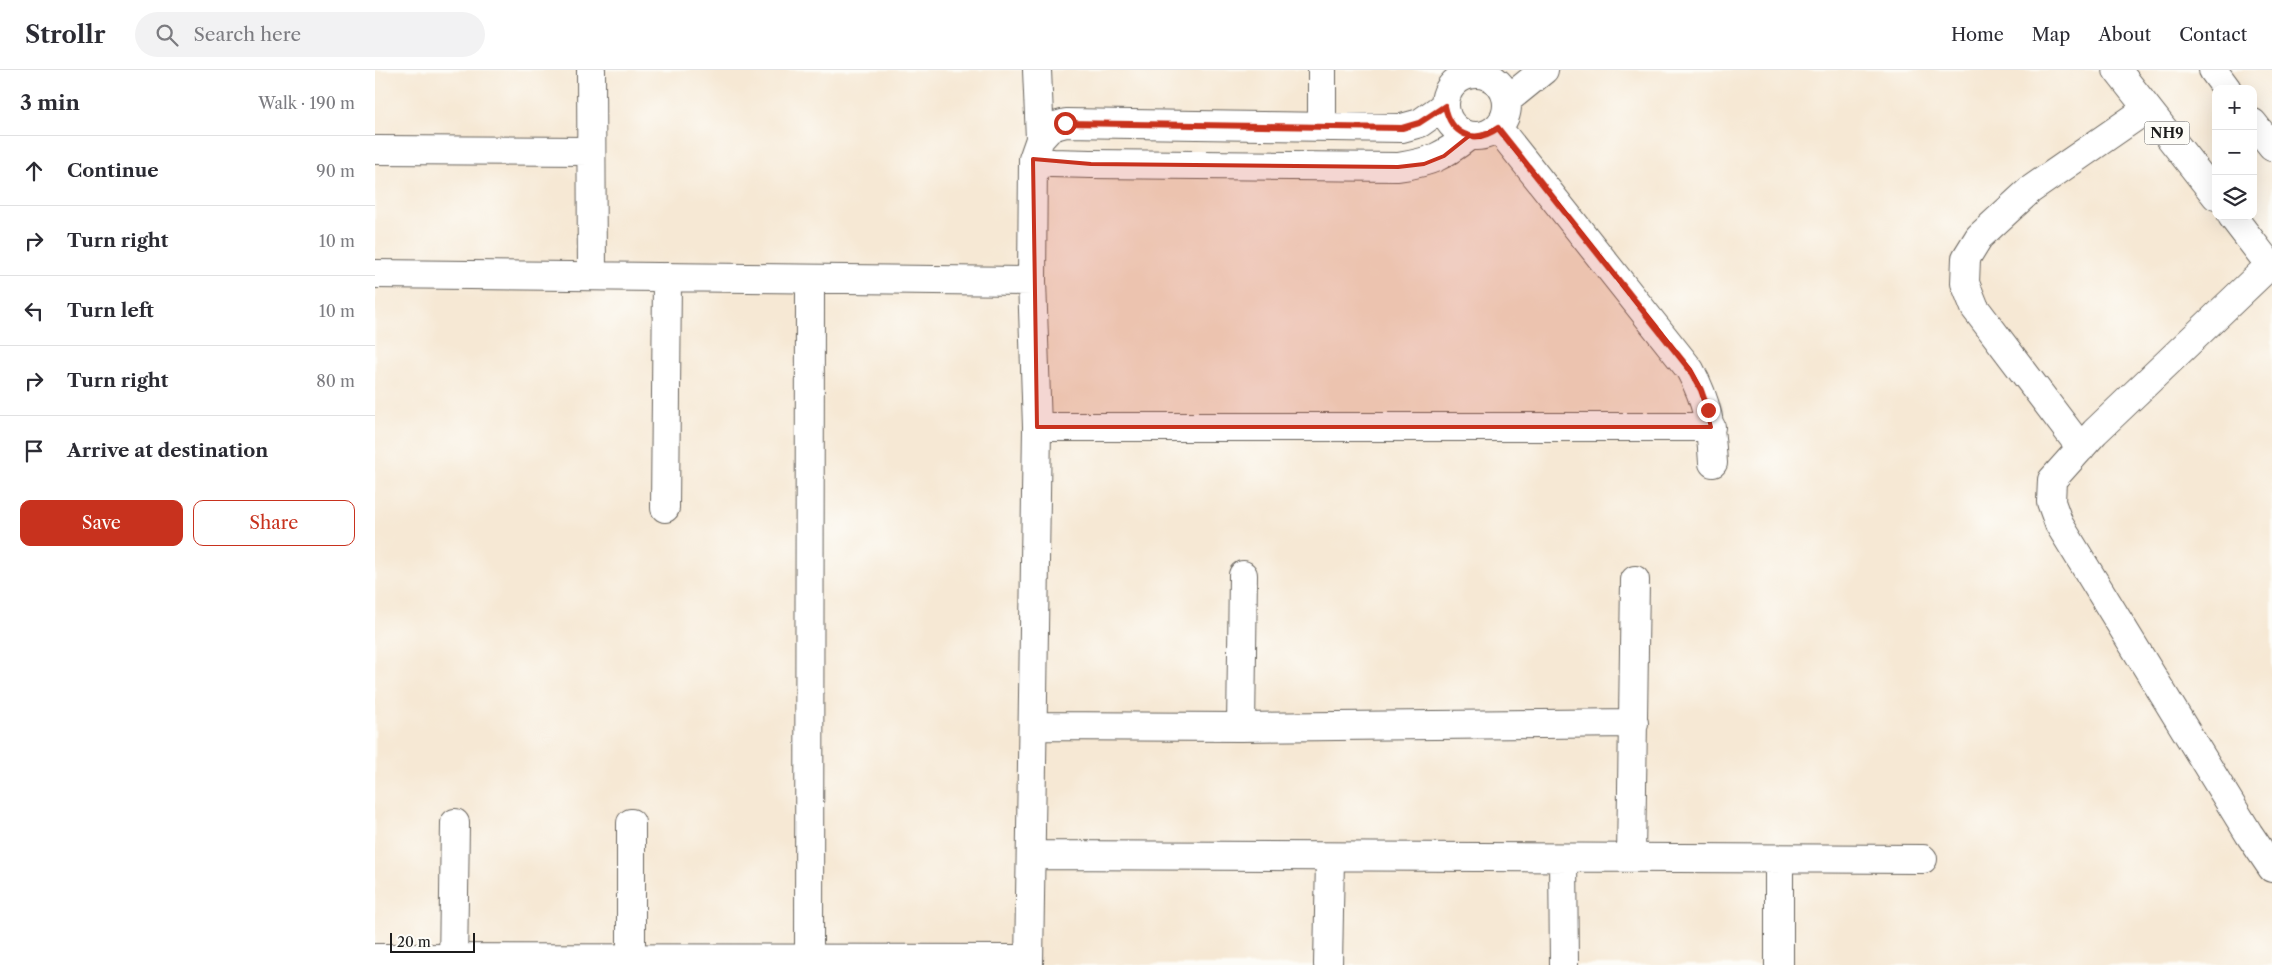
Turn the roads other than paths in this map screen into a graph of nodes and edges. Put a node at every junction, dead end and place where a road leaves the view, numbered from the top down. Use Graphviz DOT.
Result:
graph roads {
  1 [pos="591,70"];
  2 [pos="1037,70"];
  3 [pos="1322,70"];
  4 [pos="1544,70"];
  5 [pos="2117,70"];
  6 [pos="2213,70"];
  7 [pos="1494,73"];
  8 [pos="1455,75"];
  9 [pos="2224,85"];
  10 [pos="1507,100"];
  11 [pos="1445,106"];
  12 [pos="2147,108"];
  13 [pos="1322,127"];
  14 [pos="1498,128"];
  15 [pos="2257,128"];
  16 [pos="1469,136"];
  17 [pos="2272,147"];
  18 [pos="1036,149"];
  19 [pos="375,150"];
  20 [pos="591,151"];
  21 [pos="2212,191"];
  22 [pos="2235,220"];
  23 [pos="2271,266"];
  24 [pos="375,274"];
  25 [pos="592,276"];
  26 [pos="667,276"];
  27 [pos="810,279"];
  28 [pos="1032,281"];
  29 [pos="1037,427"];
  30 [pos="1711,427"];
  31 [pos="2081,448"];
  32 [pos="1713,464"];
  33 [pos="665,508"];
  34 [pos="1243,575"];
  35 [pos="1635,580"];
  36 [pos="1634,724"];
  37 [pos="1033,726"];
  38 [pos="1241,727"];
  39 [pos="455,823"];
  40 [pos="631,823"];
  41 [pos="1032,855"];
  42 [pos="1329,858"];
  43 [pos="1563,858"];
  44 [pos="1631,858"];
  45 [pos="1779,859"];
  46 [pos="1923,859"];
  47 [pos="2272,868"];
  48 [pos="809,957"];
  49 [pos="375,958"];
  50 [pos="631,959"];
  51 [pos="453,961"];
  52 [pos="1029,962"];
  53 [pos="1327,965"];
  54 [pos="1564,965"];
  55 [pos="1779,965"];
  1 -- 20 [label="main road"];
  2 -- 18 [label="main road"];
  3 -- 13 [label="main road"];
  4 -- 10 [label="main road"];
  5 -- 12 [label="main road, NH9"];
  6 -- 9 [label="main road"];
  7 -- 8 [label="main road"];
  7 -- 10 [label="main road"];
  8 -- 11 [label="main road"];
  10 -- 14 [label="main road"];
  11 -- 13 [label="main road"];
  11 -- 16 [label="main road"];
  12 -- 21 [label="main road, NH9"];
  12 -- 31 [label="main road"];
  13 -- 18 [label="main road"];
  14 -- 16 [label="main road"];
  14 -- 30 [label="main road"];
  15 -- 17 [label="main road"];
  16 -- 18 [label="main road"];
  18 -- 28 [label="main road"];
  19 -- 20 [label="main road"];
  20 -- 25 [label="main road"];
  22 -- 23 [label="main road"];
  23 -- 31 [label="main road"];
  24 -- 25 [label="main road"];
  25 -- 26 [label="main road"];
  26 -- 27 [label="main road"];
  26 -- 33 [label="main road"];
  27 -- 28 [label="main road"];
  27 -- 48 [label="main road"];
  28 -- 29 [label="main road"];
  29 -- 30 [label="main road"];
  29 -- 37 [label="main road"];
  30 -- 32 [label="main road"];
  31 -- 47 [label="main road"];
  34 -- 38 [label="main road"];
  35 -- 36 [label="main road"];
  36 -- 38 [label="main road"];
  36 -- 44 [label="main road"];
  37 -- 38 [label="main road"];
  37 -- 41 [label="main road"];
  39 -- 51 [label="main road"];
  40 -- 50 [label="main road"];
  41 -- 42 [label="main road"];
  41 -- 52 [label="main road"];
  42 -- 43 [label="main road"];
  42 -- 53 [label="main road"];
  43 -- 44 [label="main road"];
  43 -- 54 [label="main road"];
  44 -- 45 [label="main road"];
  45 -- 46 [label="main road"];
  45 -- 55 [label="main road"];
  48 -- 50 [label="main road"];
  48 -- 52 [label="main road"];
  49 -- 51 [label="main road"];
  50 -- 51 [label="main road"];
}
